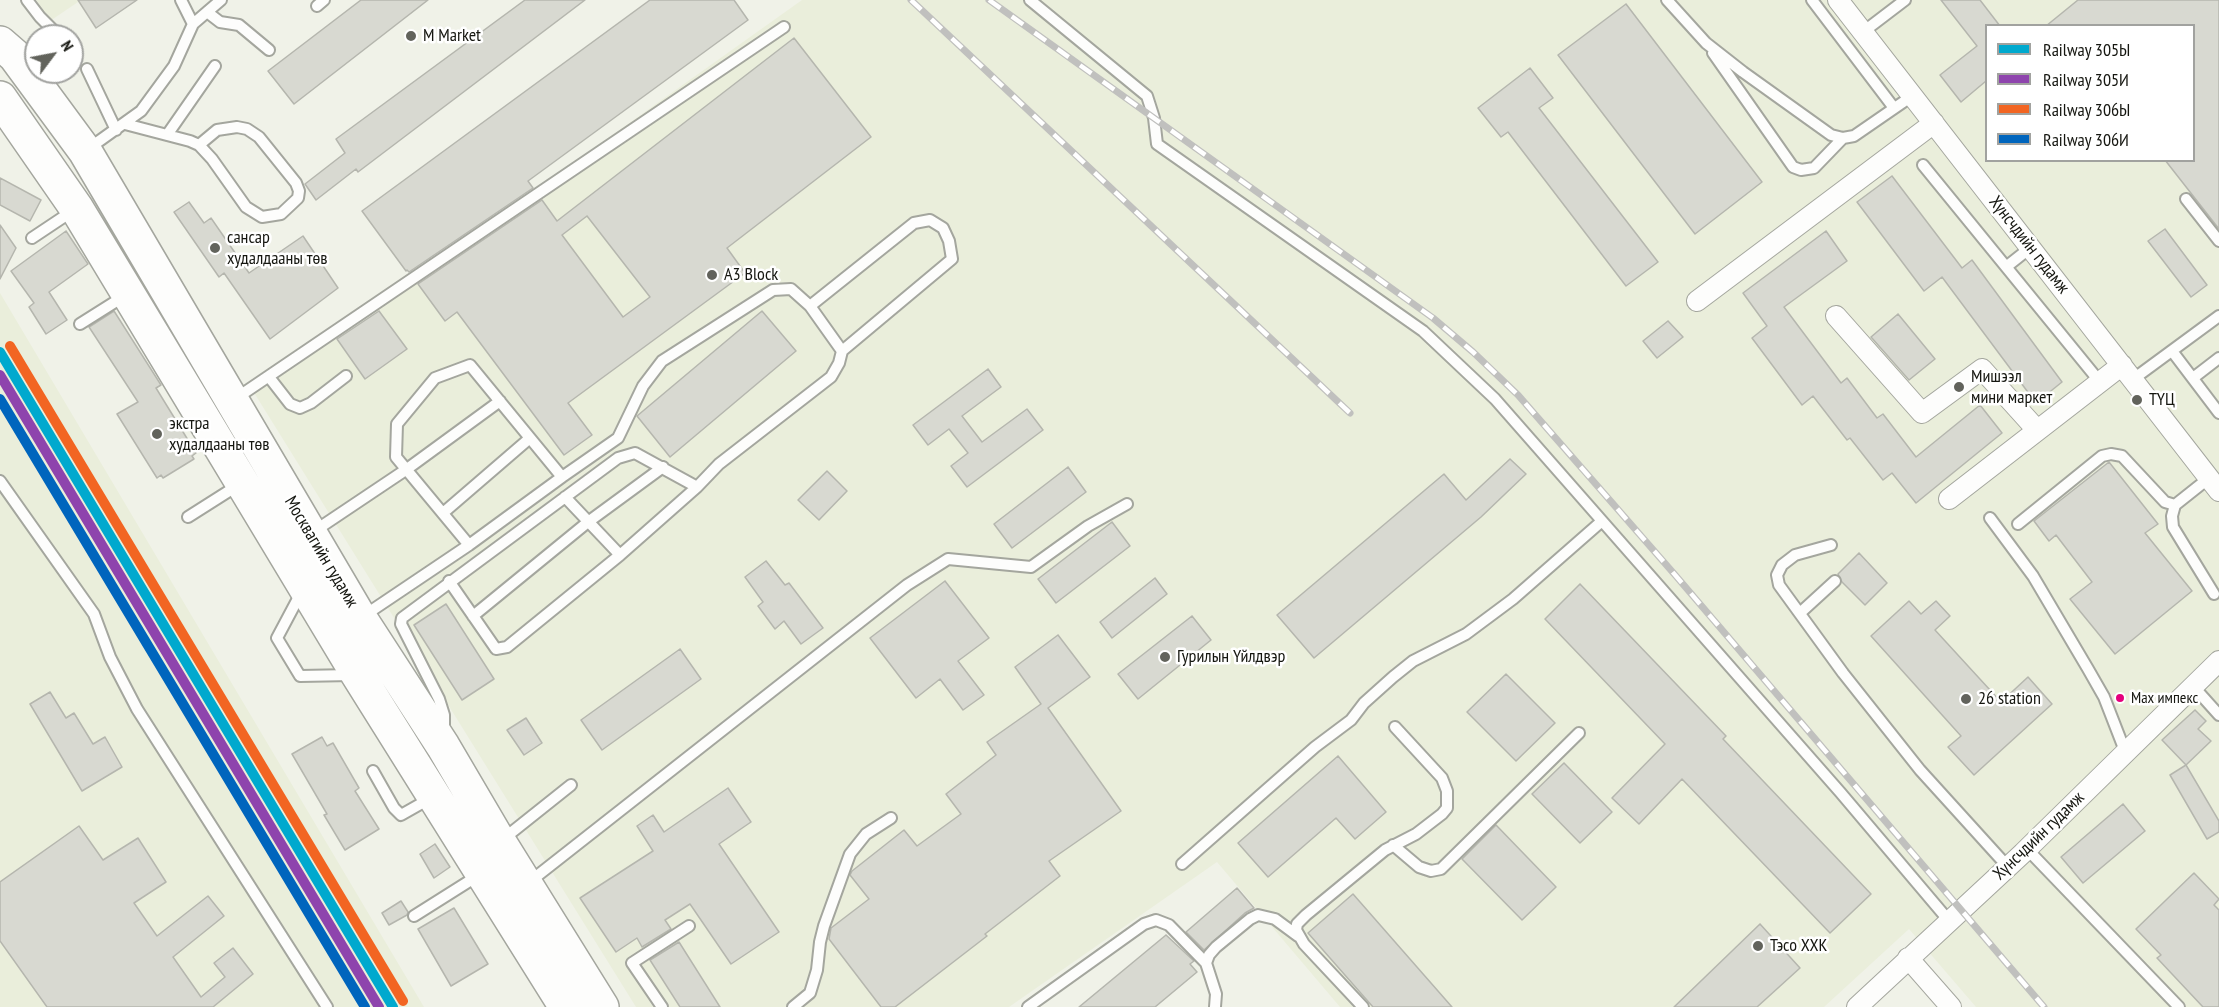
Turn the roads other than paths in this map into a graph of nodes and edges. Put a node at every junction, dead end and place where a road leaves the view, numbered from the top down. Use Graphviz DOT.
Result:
graph roads {
  1 [pos="27,0"];
  2 [pos="181,0"];
  3 [pos="221,0"];
  4 [pos="1030,0"];
  5 [pos="1667,0"];
  6 [pos="1812,0"];
  7 [pos="1838,0"];
  8 [pos="1905,0"];
  9 [pos="207,12"];
  10 [pos="46,24"];
  11 [pos="193,24"];
  12 [pos="784,27"];
  13 [pos="1863,32"];
  14 [pos="0,43"];
  15 [pos="1706,43"];
  16 [pos="269,50"];
  17 [pos="215,66"];
  18 [pos="87,69"];
  19 [pos="1912,96"];
  20 [pos="2,101"];
  21 [pos="1894,108"];
  22 [pos="1934,123"];
  23 [pos="121,127"];
  24 [pos="167,135"];
  25 [pos="1843,138"];
  26 [pos="199,145"];
  27 [pos="85,151"];
  28 [pos="1923,165"];
  29 [pos="2186,199"];
  30 [pos="77,209"];
  31 [pos="32,238"];
  32 [pos="2219,241"];
  33 [pos="2030,248"];
  34 [pos="2006,267"];
  35 [pos="129,294"];
  36 [pos="1697,302"];
  37 [pos="810,306"];
  38 [pos="1836,315"];
  39 [pos="2219,316"];
  40 [pos="80,324"];
  41 [pos="842,351"];
  42 [pos="2172,351"];
  43 [pos="2219,358"];
  44 [pos="2127,372"];
  45 [pos="346,376"];
  46 [pos="269,377"];
  47 [pos="2193,378"];
  48 [pos="2100,382"];
  49 [pos="500,401"];
  50 [pos="232,402"];
  51 [pos="2219,413"];
  52 [pos="2037,430"];
  53 [pos="530,438"];
  54 [pos="663,467"];
  55 [pos="407,469"];
  56 [pos="562,477"];
  57 [pos="0,481"];
  58 [pos="243,483"];
  59 [pos="2214,485"];
  60 [pos="697,487"];
  61 [pos="565,497"];
  62 [pos="1948,499"];
  63 [pos="1127,504"];
  64 [pos="2175,505"];
  65 [pos="443,513"];
  66 [pos="188,517"];
  67 [pos="1990,518"];
  68 [pos="1602,521"];
  69 [pos="588,522"];
  70 [pos="2018,524"];
  71 [pos="310,534"];
  72 [pos="469,545"];
  73 [pos="1831,545"];
  74 [pos="620,555"];
  75 [pos="1835,581"];
  76 [pos="449,582"];
  77 [pos="305,585"];
  78 [pos="2214,594"];
  79 [pos="1800,613"];
  80 [pos="473,616"];
  81 [pos="360,618"];
  82 [pos="2219,661"];
  83 [pos="358,675"];
  84 [pos="2193,686"];
  85 [pos="2219,715"];
  86 [pos="1395,727"];
  87 [pos="1579,733"];
  88 [pos="443,746"];
  89 [pos="2125,751"];
  90 [pos="373,771"];
  91 [pos="571,785"];
  92 [pos="434,796"];
  93 [pos="891,819"];
  94 [pos="500,843"];
  95 [pos="1393,845"];
  96 [pos="2027,849"];
  97 [pos="1182,864"];
  98 [pos="2008,867"];
  99 [pos="482,873"];
  100 [pos="526,885"];
  101 [pos="414,915"];
  102 [pos="1950,922"];
  103 [pos="689,926"];
  104 [pos="1298,936"];
  105 [pos="1908,958"];
  106 [pos="1206,963"];
  107 [pos="327,1007"];
  108 [pos="566,1007"];
  109 [pos="602,1007"];
  110 [pos="662,1007"];
  111 [pos="793,1007"];
  112 [pos="1028,1007"];
  113 [pos="1215,1007"];
  114 [pos="1363,1007"];
  115 [pos="1857,1007"];
  116 [pos="1951,1007"];
  117 [pos="2179,1007"];
  1 -- 10 [label="lane"];
  2 -- 11 [label="lane"];
  3 -- 9 [label="lane"];
  4 -- 68 [label="lane"];
  5 -- 15 [label="lane"];
  6 -- 21 [label="lane"];
  7 -- 13 [label="street, Хүнсчдийн гудамж"];
  8 -- 13 [label="lane"];
  9 -- 11 [label="lane"];
  9 -- 16 [label="lane"];
  11 -- 23 [label="lane"];
  12 -- 46 [label="lane"];
  13 -- 19 [label="street, Хүнсчдийн гудамж"];
  14 -- 27 [label="highway, Москвагийн гудамж"];
  15 -- 25 [label="lane"];
  15 -- 25 [label="lane"];
  17 -- 24 [label="lane"];
  18 -- 23 [label="lane"];
  19 -- 21 [label="lane"];
  19 -- 22 [label="street, Хүнсчдийн гудамж"];
  20 -- 30 [label="highway, Москвагийн гудамж"];
  21 -- 25 [label="lane"];
  22 -- 33 [label="street, Хүнсчдийн гудамж"];
  22 -- 36 [label="street"];
  23 -- 24 [label="lane"];
  23 -- 27 [label="lane"];
  24 -- 26 [label="lane"];
  26 -- 26 [label="lane"];
  27 -- 50 [label="highway, Москвагийн гудамж"];
  28 -- 34 [label="lane"];
  29 -- 32 [label="lane"];
  30 -- 31 [label="lane"];
  30 -- 35 [label="highway, Москвагийн гудамж"];
  33 -- 34 [label="lane"];
  33 -- 44 [label="street, Хүнсчдийн гудамж"];
  34 -- 48 [label="lane"];
  35 -- 40 [label="lane"];
  35 -- 58 [label="highway, Москвагийн гудамж"];
  37 -- 41 [label="lane"];
  37 -- 41 [label="lane"];
  37 -- 56 [label="lane"];
  38 -- 52 [label="street"];
  39 -- 42 [label="lane"];
  41 -- 60 [label="lane"];
  42 -- 44 [label="lane"];
  42 -- 47 [label="lane"];
  43 -- 47 [label="lane"];
  44 -- 48 [label="street"];
  44 -- 59 [label="street, Хүнсчдийн гудамж"];
  45 -- 46 [label="lane"];
  46 -- 50 [label="lane"];
  47 -- 51 [label="lane"];
  48 -- 52 [label="street"];
  49 -- 53 [label="lane"];
  49 -- 55 [label="lane"];
  49 -- 55 [label="lane"];
  50 -- 71 [label="highway, Москвагийн гудамж"];
  52 -- 62 [label="street"];
  53 -- 56 [label="lane"];
  53 -- 65 [label="lane"];
  54 -- 60 [label="lane"];
  54 -- 61 [label="lane"];
  54 -- 69 [label="lane"];
  55 -- 65 [label="lane"];
  55 -- 71 [label="lane"];
  56 -- 72 [label="lane"];
  57 -- 107 [label="lane"];
  58 -- 66 [label="lane"];
  58 -- 77 [label="highway, Москвагийн гудамж"];
  59 -- 64 [label="lane"];
  60 -- 74 [label="lane"];
  61 -- 69 [label="lane"];
  61 -- 76 [label="lane"];
  63 -- 100 [label="lane"];
  64 -- 70 [label="lane"];
  64 -- 78 [label="lane"];
  65 -- 72 [label="lane"];
  67 -- 89 [label="lane"];
  68 -- 97 [label="lane"];
  68 -- 102 [label="lane"];
  69 -- 74 [label="lane"];
  69 -- 80 [label="lane"];
  71 -- 81 [label="highway, Москвагийн гудамж"];
  72 -- 81 [label="lane"];
  73 -- 79 [label="lane"];
  74 -- 80 [label="lane"];
  75 -- 79 [label="lane"];
  76 -- 80 [label="lane"];
  76 -- 88 [label="lane"];
  77 -- 83 [label="highway, Москвагийн гудамж"];
  77 -- 83 [label="lane"];
  79 -- 98 [label="lane"];
  81 -- 88 [label="highway, Москвагийн гудамж"];
  82 -- 84 [label="street, Хүнсчдийн гудамж"];
  83 -- 92 [label="highway, Москвагийн гудамж"];
  84 -- 85 [label="lane"];
  84 -- 89 [label="street, Хүнсчдийн гудамж"];
  86 -- 95 [label="lane"];
  87 -- 95 [label="lane"];
  88 -- 94 [label="highway, Москвагийн гудамж"];
  89 -- 96 [label="street, Хүнсчдийн гудамж"];
  90 -- 92 [label="lane"];
  91 -- 94 [label="lane"];
  92 -- 99 [label="highway, Москвагийн гудамж"];
  93 -- 111 [label="lane"];
  94 -- 100 [label="highway, Москвагийн гудамж"];
  95 -- 104 [label="lane"];
  96 -- 98 [label="street, Хүнсчдийн гудамж"];
  96 -- 117 [label="lane"];
  98 -- 102 [label="street, Хүнсчдийн гудамж"];
  99 -- 101 [label="lane"];
  99 -- 108 [label="highway, Москвагийн гудамж"];
  100 -- 109 [label="highway, Москвагийн гудамж"];
  102 -- 105 [label="street, Хүнсчдийн гудамж"];
  103 -- 110 [label="lane"];
  104 -- 106 [label="lane"];
  104 -- 114 [label="lane"];
  105 -- 115 [label="street, Хүнсчдийн гудамж"];
  105 -- 116 [label="street"];
  106 -- 112 [label="lane"];
  106 -- 113 [label="lane"];
}
